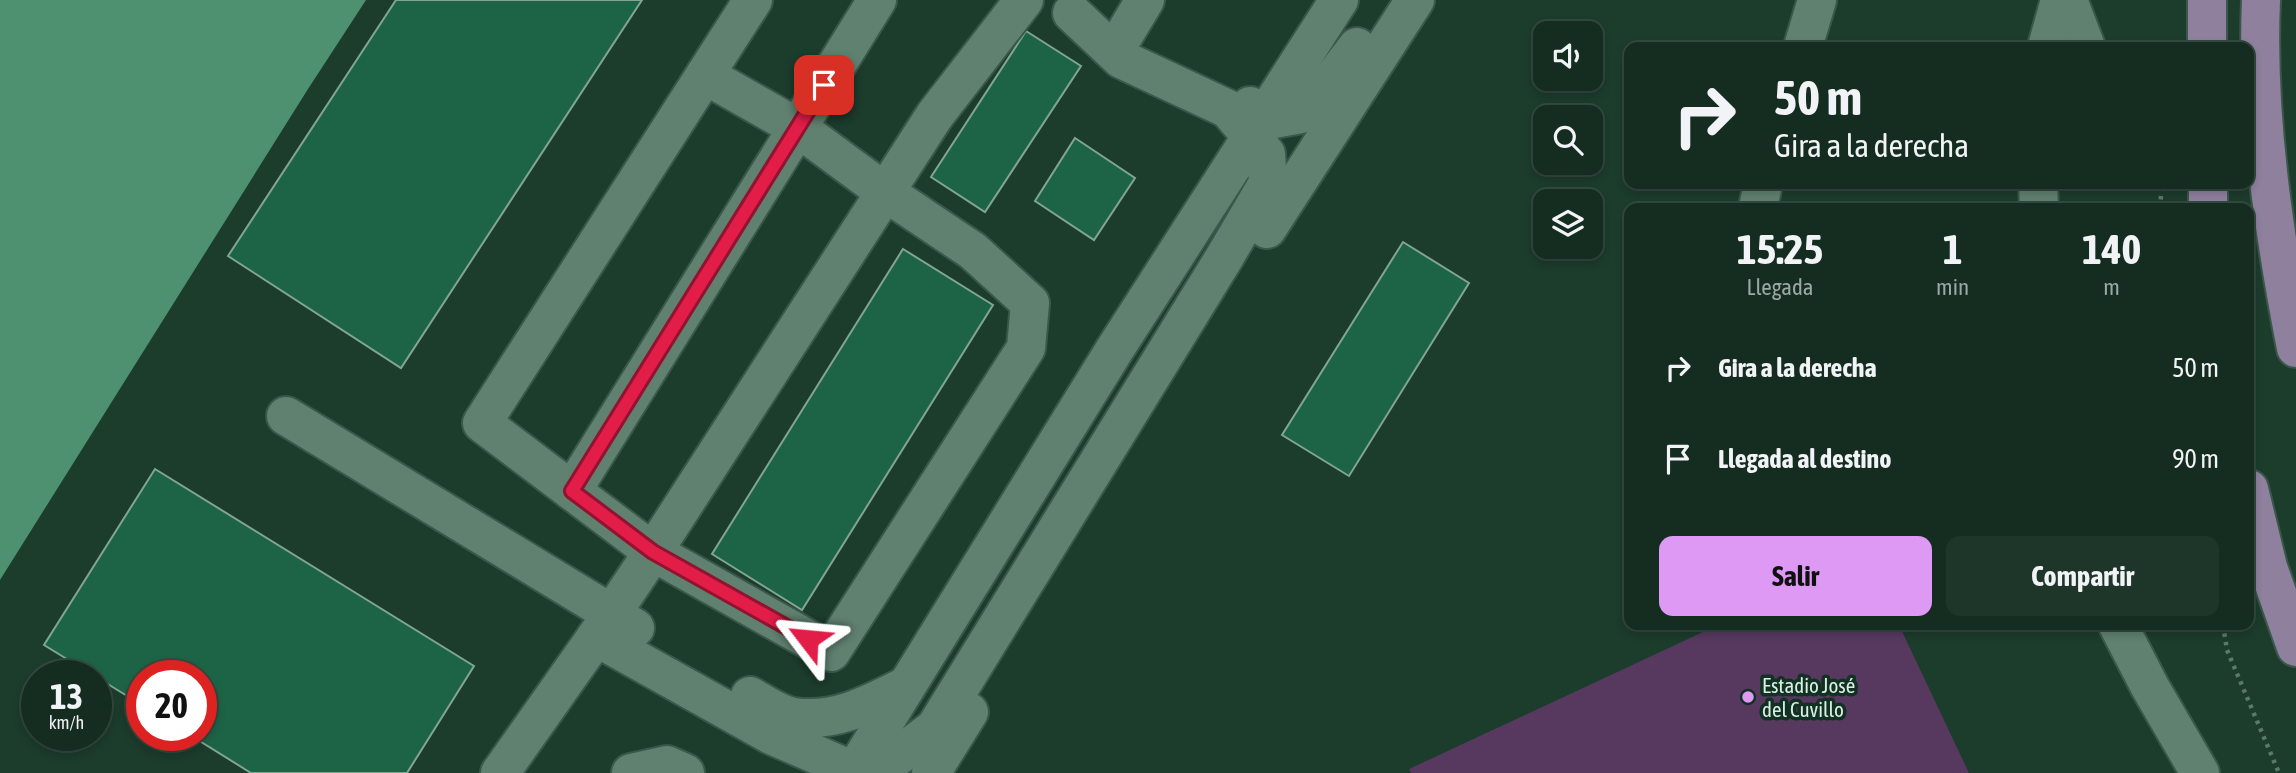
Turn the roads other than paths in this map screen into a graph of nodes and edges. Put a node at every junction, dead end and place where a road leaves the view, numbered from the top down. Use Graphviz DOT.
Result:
graph roads {
  1 [pos="753,0"];
  2 [pos="877,0"];
  3 [pos="1024,0"];
  4 [pos="1145,0"];
  5 [pos="1339,0"];
  6 [pos="1391,0"];
  7 [pos="1415,0"];
  8 [pos="1817,0"];
  9 [pos="2060,0"];
  10 [pos="2068,0"];
  11 [pos="2207,0"];
  12 [pos="2261,0"];
  13 [pos="1059,6"];
  14 [pos="1125,35"];
  15 [pos="1804,42"];
  16 [pos="2048,42"];
  17 [pos="2084,42"];
  18 [pos="2207,42"];
  19 [pos="705,75"];
  20 [pos="1258,125"];
  21 [pos="798,128"];
  22 [pos="884,192"];
  23 [pos="2296,348"];
  24 [pos="286,416"];
  25 [pos="572,491"];
  26 [pos="2254,510"];
  27 [pos="653,552"];
  28 [pos="604,625"];
  29 [pos="2122,630"];
  30 [pos="2296,647"];
  31 [pos="904,687"];
  32 [pos="854,772"];
  33 [pos="500,773"];
  34 [pos="631,773"];
  35 [pos="685,773"];
  36 [pos="931,773"];
  37 [pos="2200,773"];
  1 -- 19 [label="street"];
  2 -- 21 [label="street"];
  3 -- 22 [label="street"];
  4 -- 14 [label="street"];
  5 -- 20 [label="street"];
  6 -- 20 [label="street"];
  7 -- 36 [label="street"];
  8 -- 15 [label="street"];
  9 -- 16 [label="street"];
  10 -- 17 [label="street"];
  11 -- 18 [label="main road"];
  12 -- 23 [label="main road"];
  13 -- 14 [label="street"];
  13 -- 20 [label="street"];
  14 -- 20 [label="street"];
  19 -- 21 [label="street"];
  19 -- 25 [label="street"];
  20 -- 31 [label="street"];
  20 -- 32 [label="street"];
  21 -- 22 [label="street"];
  21 -- 25 [label="street"];
  22 -- 27 [label="street"];
  22 -- 27 [label="street"];
  24 -- 28 [label="street"];
  25 -- 27 [label="street"];
  26 -- 30 [label="main road"];
  27 -- 28 [label="street"];
  28 -- 31 [label="street"];
  28 -- 32 [label="street"];
  28 -- 33 [label="street"];
  29 -- 37 [label="street"];
  31 -- 32 [label="street"];
  34 -- 35 [label="street"];
}
